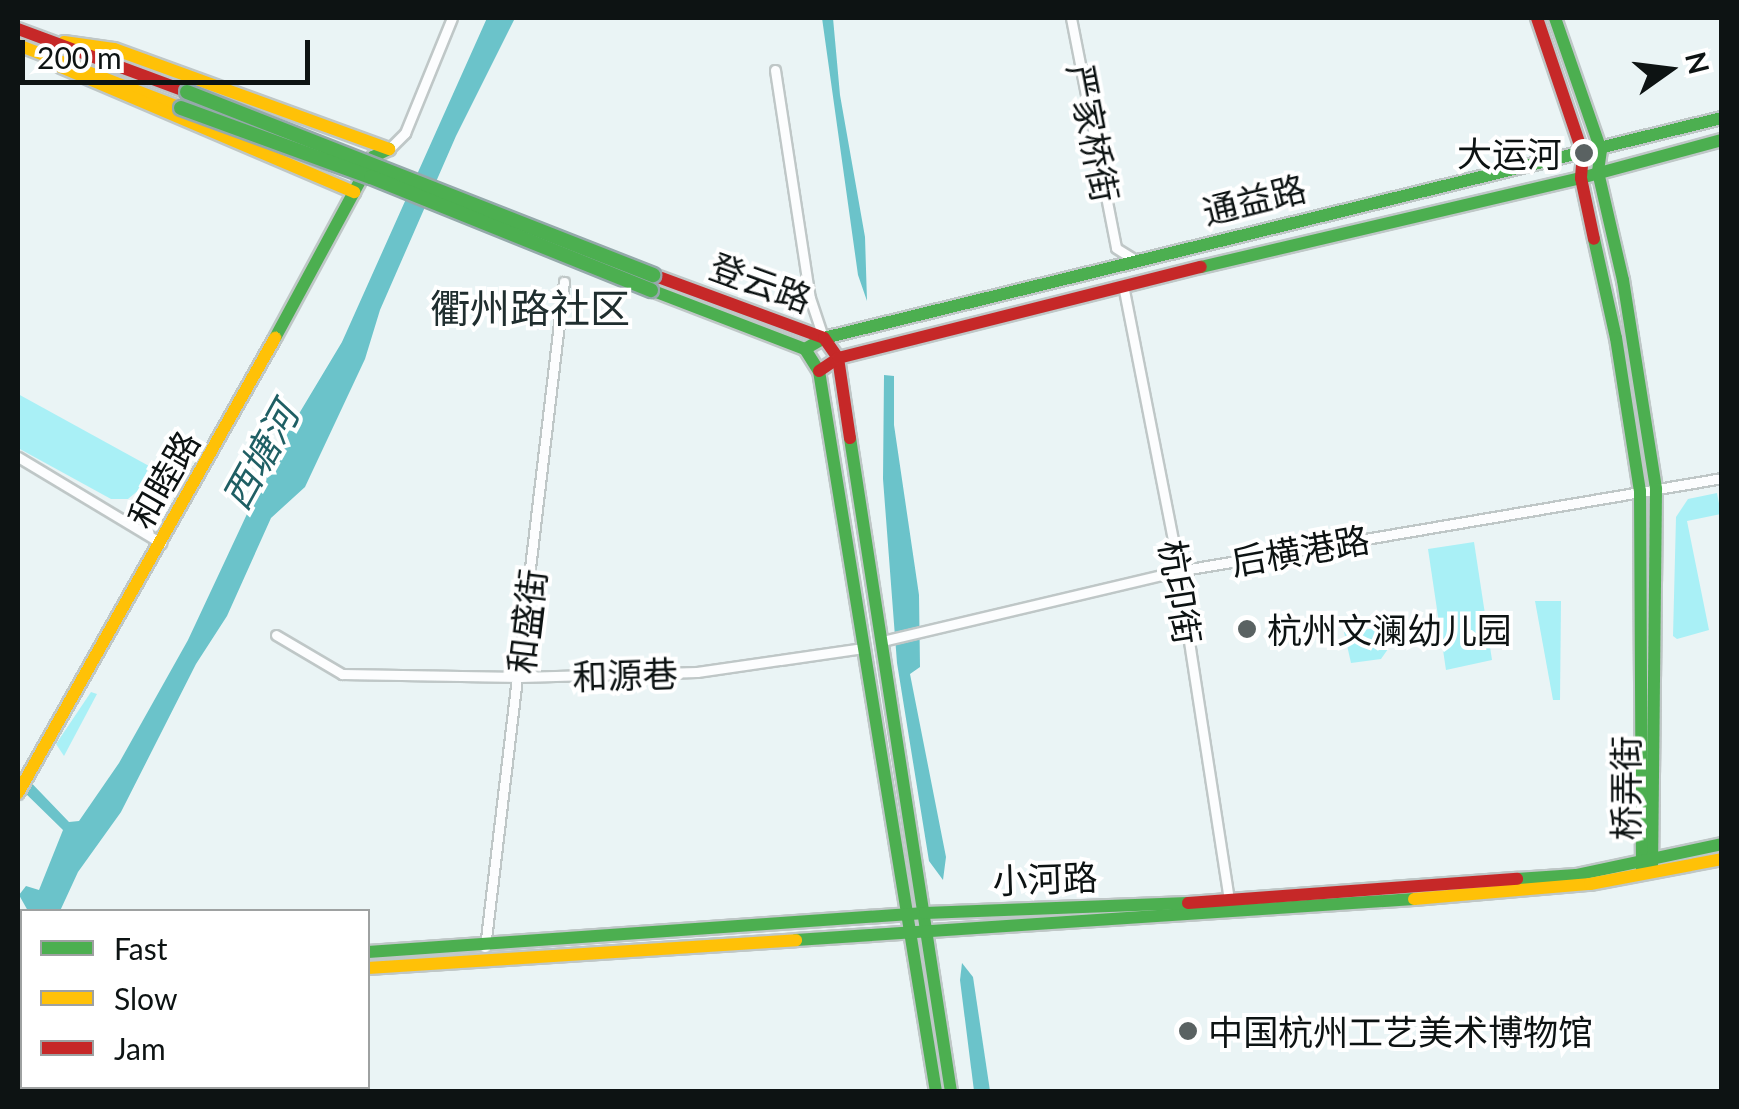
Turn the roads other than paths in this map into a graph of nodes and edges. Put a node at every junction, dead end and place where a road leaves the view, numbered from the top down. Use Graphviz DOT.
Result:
graph roads {
  1 [pos="452,18"];
  2 [pos="1071,18"];
  3 [pos="1537,18"];
  4 [pos="1554,18"];
  5 [pos="18,30"];
  6 [pos="30,45"];
  7 [pos="775,70"];
  8 [pos="1722,118"];
  9 [pos="1722,140"];
  10 [pos="389,149"];
  11 [pos="1601,150"];
  12 [pos="1584,154"];
  13 [pos="1598,172"];
  14 [pos="1581,178"];
  15 [pos="354,192"];
  16 [pos="1116,248"];
  17 [pos="1136,260"];
  18 [pos="1099,269"];
  19 [pos="564,282"];
  20 [pos="652,282"];
  21 [pos="1122,286"];
  22 [pos="824,338"];
  23 [pos="805,350"];
  24 [pos="838,358"];
  25 [pos="819,372"];
  26 [pos="18,456"];
  27 [pos="1722,478"];
  28 [pos="1656,489"];
  29 [pos="1640,491"];
  30 [pos="161,543"];
  31 [pos="1178,572"];
  32 [pos="276,635"];
  33 [pos="890,639"];
  34 [pos="863,648"];
  35 [pos="520,676"];
  36 [pos="18,793"];
  37 [pos="1722,844"];
  38 [pos="1722,859"];
  39 [pos="1647,867"];
  40 [pos="1229,901"];
  41 [pos="925,913"];
  42 [pos="905,916"];
  43 [pos="927,934"];
  44 [pos="908,936"];
  45 [pos="485,951"];
  46 [pos="370,952"];
  47 [pos="370,968"];
  48 [pos="937,1037"];
  49 [pos="936,1092"];
  50 [pos="950,1092"];
  1 -- 10 [label="street"];
  2 -- 16 [label="street, 严家桥街"];
  3 -- 12 [label="main road, 桥弄街"];
  4 -- 11 [label="main road, 桥弄街"];
  5 -- 6 [label="main road, 登云路"];
  6 -- 10 [label="main road"];
  6 -- 15 [label="main road"];
  6 -- 20 [label="main road, 登云路, bridge"];
  6 -- 20 [label="main road, 登云路, bridge"];
  7 -- 22 [label="street"];
  8 -- 11 [label="main road, 通益路"];
  9 -- 13 [label="main road, 通益路"];
  10 -- 15 [label="main road, 和睦路"];
  11 -- 12 [label="main road, 通益路"];
  11 -- 13 [label="main road, 桥弄街"];
  12 -- 14 [label="main road, 桥弄街"];
  12 -- 17 [label="main road, 通益路"];
  13 -- 14 [label="main road, 通益路"];
  13 -- 28 [label="main road, 桥弄街"];
  14 -- 21 [label="main road, 通益路"];
  14 -- 29 [label="main road, 桥弄街"];
  15 -- 30 [label="main road, 和睦路"];
  16 -- 17 [label="street, 严家桥街"];
  16 -- 18 [label="street, 严家桥街"];
  17 -- 18 [label="main road, 通益路"];
  18 -- 22 [label="main road, 通益路"];
  19 -- 35 [label="street, 和盛街"];
  20 -- 22 [label="main road, 登云路"];
  20 -- 23 [label="main road, 登云路"];
  21 -- 24 [label="main road, 通益路"];
  21 -- 31 [label="street, 杭印街"];
  22 -- 23 [label="main road, 通益路"];
  22 -- 24 [label="main road, 登云路"];
  23 -- 25 [label="main road, 登云路"];
  24 -- 25 [label="main road, 通益路"];
  24 -- 33 [label="main road, 登云路"];
  25 -- 34 [label="main road, 登云路"];
  26 -- 30 [label="street"];
  27 -- 28 [label="street, 后横港路"];
  28 -- 29 [label="street, 后横港路"];
  28 -- 39 [label="main road, 桥弄街"];
  29 -- 31 [label="street, 后横港路"];
  29 -- 39 [label="main road, 桥弄街"];
  30 -- 36 [label="main road, 和睦路"];
  31 -- 33 [label="street, 后横港路"];
  31 -- 40 [label="street, 杭印街"];
  32 -- 35 [label="street, 和源巷"];
  33 -- 41 [label="main road, 登云路"];
  34 -- 35 [label="street, 和源巷"];
  34 -- 42 [label="main road, 登云路"];
  35 -- 45 [label="street, 和盛街"];
  37 -- 39 [label="main road, 小河路"];
  38 -- 39 [label="main road, 小河路"];
  39 -- 40 [label="main road, 小河路"];
  39 -- 43 [label="main road, 小河路"];
  40 -- 41 [label="main road, 小河路"];
  41 -- 42 [label="main road, 小河路"];
  41 -- 43 [label="main road, 登云路"];
  42 -- 44 [label="main road, 登云路"];
  42 -- 45 [label="main road, 小河路"];
  43 -- 44 [label="main road, 小河路"];
  43 -- 48 [label="main road, 登云路"];
  44 -- 45 [label="main road, 小河路"];
  44 -- 48 [label="main road, 登云路"];
  45 -- 46 [label="main road, 小河路"];
  45 -- 47 [label="main road, 小河路"];
  48 -- 49 [label="main road, 登云路"];
  48 -- 50 [label="main road, 登云路"];
}
